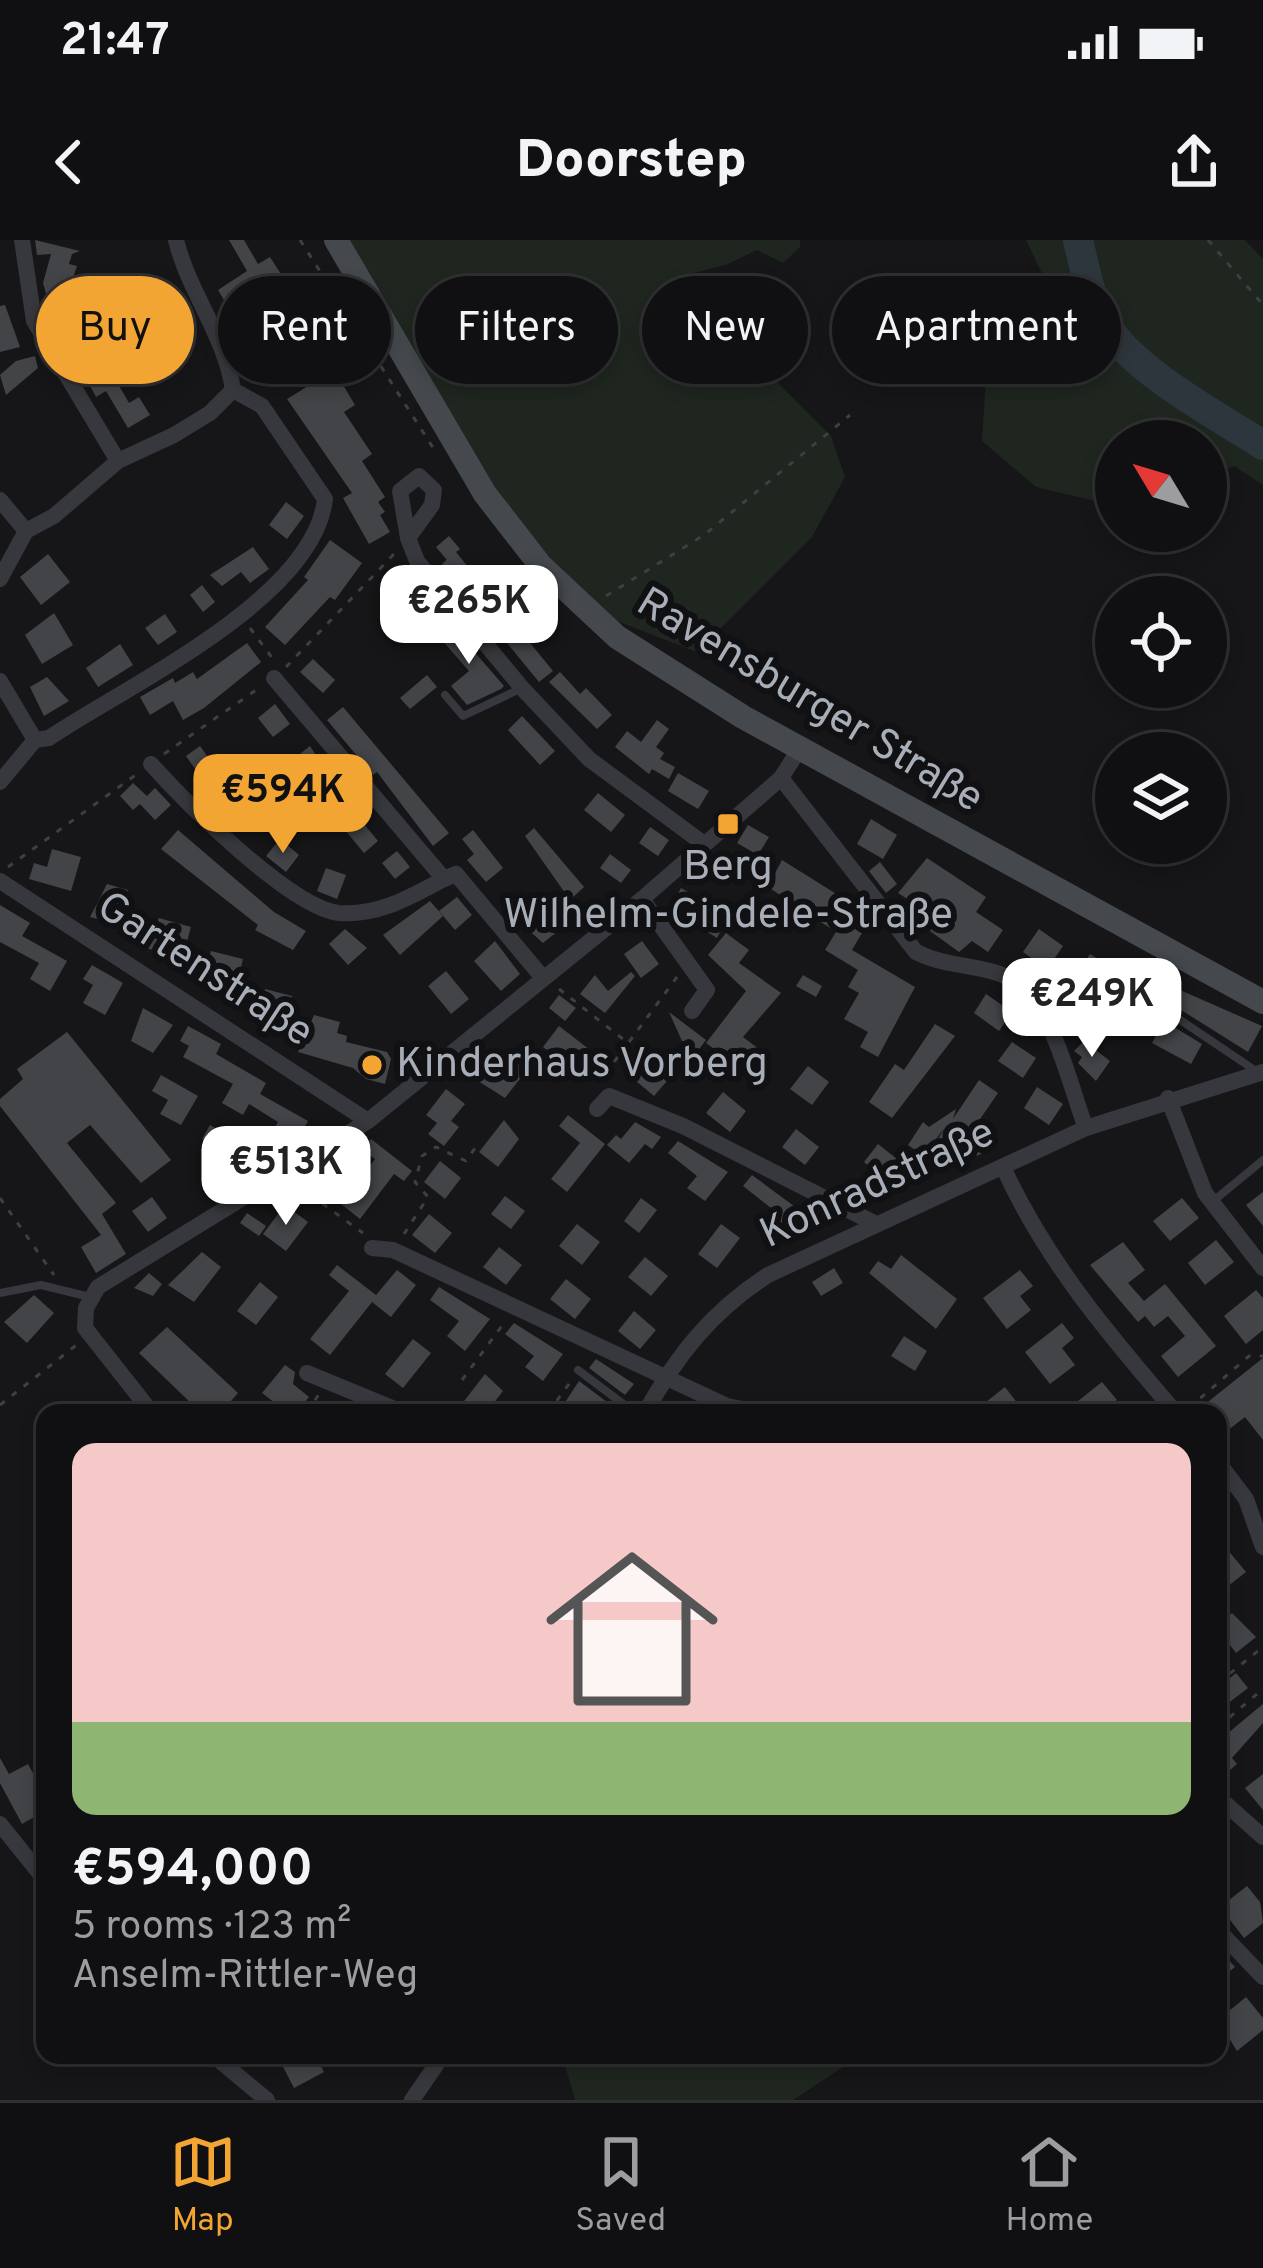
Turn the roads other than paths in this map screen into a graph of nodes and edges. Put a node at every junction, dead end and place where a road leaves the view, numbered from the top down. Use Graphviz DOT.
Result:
graph roads {
  1 [pos="22,240"];
  2 [pos="176,240"];
  3 [pos="336,240"];
  4 [pos="233,390"];
  5 [pos="118,460"];
  6 [pos="0,500"];
  7 [pos="26,531"];
  8 [pos="408,538"];
  9 [pos="0,579"];
  10 [pos="274,678"];
  11 [pos="0,681"];
  12 [pos="521,688"];
  13 [pos="445,695"];
  14 [pos="4,701"];
  15 [pos="35,740"];
  16 [pos="800,748"];
  17 [pos="151,764"];
  18 [pos="782,778"];
  19 [pos="0,782"];
  20 [pos="704,844"];
  21 [pos="0,877"];
  22 [pos="444,879"];
  23 [pos="642,899"];
  24 [pos="543,978"];
  25 [pos="1263,1002"];
  26 [pos="1161,1007"];
  27 [pos="692,1011"];
  28 [pos="1262,1073"];
  29 [pos="1168,1098"];
  30 [pos="603,1102"];
  31 [pos="368,1121"];
  32 [pos="1086,1128"];
  33 [pos="1263,1160"];
  34 [pos="1003,1167"];
  35 [pos="1210,1203"];
  36 [pos="874,1223"];
  37 [pos="372,1248"];
  38 [pos="1263,1268"];
  39 [pos="0,1293"];
  40 [pos="89,1303"];
  41 [pos="578,1370"];
  42 [pos="307,1373"];
  43 [pos="665,1377"];
  44 [pos="145,1404"];
  45 [pos="382,1404"];
  46 [pos="623,1404"];
  47 [pos="651,1404"];
  48 [pos="723,1404"];
  49 [pos="1172,1404"];
  50 [pos="1227,1471"];
  51 [pos="1255,1497"];
  52 [pos="1263,1547"];
  53 [pos="1227,1804"];
  54 [pos="0,1824"];
  55 [pos="1263,1837"];
  56 [pos="36,1869"];
  57 [pos="1227,1939"];
  58 [pos="1263,1977"];
  59 [pos="224,2064"];
  60 [pos="437,2064"];
  61 [pos="267,2100"];
  62 [pos="412,2100"];
  1 -- 5 [label="street"];
  2 -- 4 [label="street"];
  3 -- 16 [label="main road, Ravensburger Straße"];
  4 -- 5 [label="street"];
  4 -- 15 [label="street"];
  5 -- 7 [label="street"];
  6 -- 7 [label="street"];
  7 -- 9 [label="street"];
  8 -- 12 [label="street"];
  10 -- 22 [label="street"];
  11 -- 14 [label="street"];
  12 -- 13 [label="lane"];
  12 -- 20 [label="street"];
  14 -- 15 [label="street"];
  15 -- 19 [label="street"];
  16 -- 18 [label="street"];
  16 -- 25 [label="main road, Ravensburger Straße"];
  17 -- 22 [label="street"];
  18 -- 20 [label="street"];
  18 -- 32 [label="street"];
  20 -- 23 [label="street"];
  21 -- 31 [label="street, Gartenstraße"];
  22 -- 24 [label="street"];
  23 -- 24 [label="street"];
  23 -- 27 [label="street"];
  24 -- 31 [label="street"];
  26 -- 28 [label="lane"];
  28 -- 29 [label="street, Konradstraße"];
  29 -- 32 [label="street, Konradstraße"];
  29 -- 35 [label="street"];
  30 -- 36 [label="street"];
  31 -- 40 [label="street"];
  32 -- 34 [label="street, Konradstraße"];
  33 -- 35 [label="lane"];
  34 -- 36 [label="street, Konradstraße"];
  34 -- 49 [label="street"];
  35 -- 38 [label="street"];
  36 -- 43 [label="street, Konradstraße"];
  37 -- 43 [label="street"];
  39 -- 40 [label="lane"];
  40 -- 44 [label="street"];
  41 -- 46 [label="lane"];
  42 -- 45 [label="street"];
  43 -- 47 [label="street, Konradstraße"];
  43 -- 48 [label="street"];
  50 -- 51 [label="street"];
  51 -- 52 [label="street"];
  53 -- 55 [label="street"];
  54 -- 56 [label="street"];
  57 -- 58 [label="street"];
  59 -- 61 [label="street"];
  60 -- 62 [label="street"];
}
